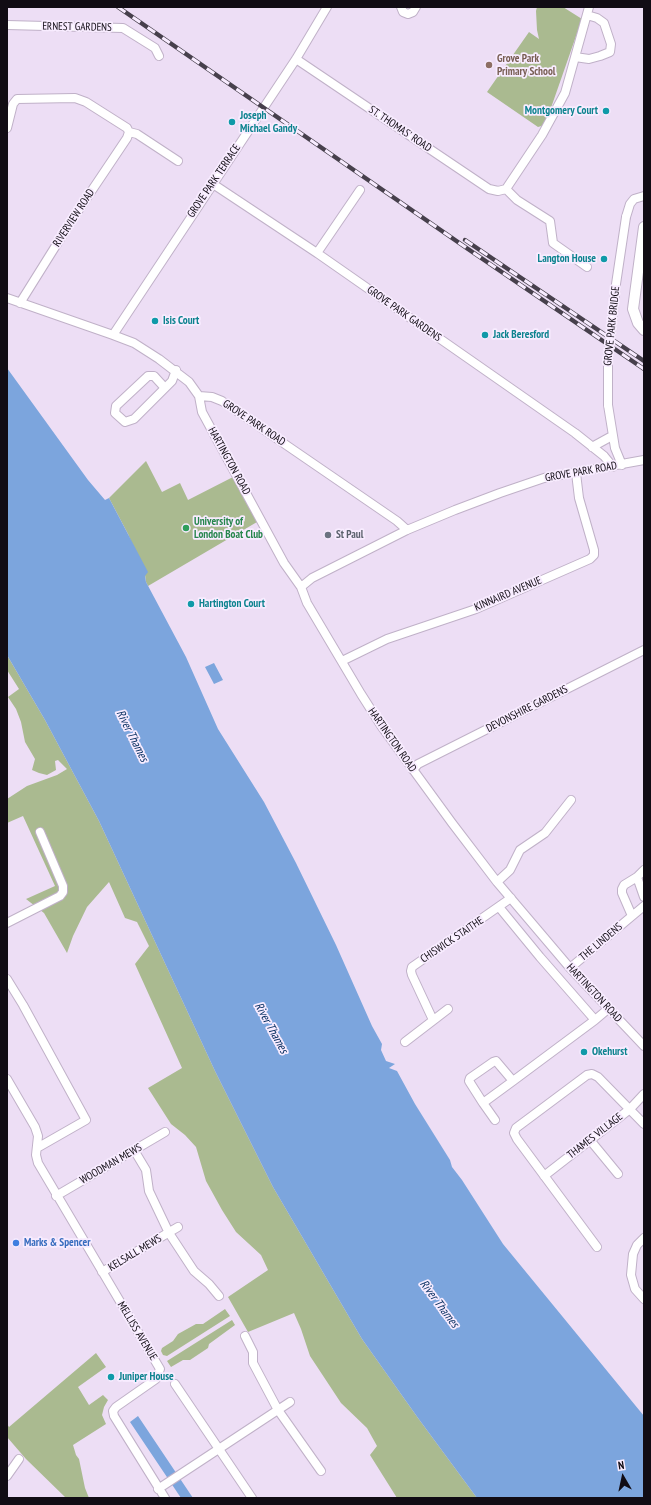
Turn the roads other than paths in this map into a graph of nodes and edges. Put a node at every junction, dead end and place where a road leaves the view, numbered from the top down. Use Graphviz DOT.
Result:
graph roads {
  1 [pos="328,7"];
  2 [pos="401,7"];
  3 [pos="416,7"];
  4 [pos="588,11"];
  5 [pos="7,25"];
  6 [pos="159,56"];
  7 [pos="575,57"];
  8 [pos="296,59"];
  9 [pos="7,128"];
  10 [pos="129,132"];
  11 [pos="178,161"];
  12 [pos="213,184"];
  13 [pos="506,189"];
  14 [pos="360,190"];
  15 [pos="644,196"];
  16 [pos="644,227"];
  17 [pos="317,253"];
  18 [pos="588,267"];
  19 [pos="7,298"];
  20 [pos="20,303"];
  21 [pos="644,330"];
  22 [pos="113,335"];
  23 [pos="176,370"];
  24 [pos="165,388"];
  25 [pos="199,396"];
  26 [pos="612,436"];
  27 [pos="592,447"];
  28 [pos="644,460"];
  29 [pos="622,465"];
  30 [pos="613,467"];
  31 [pos="576,473"];
  32 [pos="407,530"];
  33 [pos="301,587"];
  34 [pos="644,650"];
  35 [pos="342,661"];
  36 [pos="413,770"];
  37 [pos="571,800"];
  38 [pos="40,832"];
  39 [pos="644,870"];
  40 [pos="637,877"];
  41 [pos="497,882"];
  42 [pos="644,897"];
  43 [pos="511,898"];
  44 [pos="644,906"];
  45 [pos="499,908"];
  46 [pos="632,916"];
  47 [pos="7,923"];
  48 [pos="570,968"];
  49 [pos="7,979"];
  50 [pos="448,1009"];
  51 [pos="608,1009"];
  52 [pos="433,1020"];
  53 [pos="595,1020"];
  54 [pos="405,1042"];
  55 [pos="644,1046"];
  56 [pos="7,1079"];
  57 [pos="513,1081"];
  58 [pos="644,1094"];
  59 [pos="483,1103"];
  60 [pos="630,1108"];
  61 [pos="496,1120"];
  62 [pos="644,1124"];
  63 [pos="165,1132"];
  64 [pos="590,1140"];
  65 [pos="37,1148"];
  66 [pos="134,1150"];
  67 [pos="618,1174"];
  68 [pos="544,1176"];
  69 [pos="56,1196"];
  70 [pos="178,1227"];
  71 [pos="169,1233"];
  72 [pos="644,1238"];
  73 [pos="596,1247"];
  74 [pos="102,1272"];
  75 [pos="219,1296"];
  76 [pos="644,1299"];
  77 [pos="245,1336"];
  78 [pos="175,1384"];
  79 [pos="290,1402"];
  80 [pos="278,1410"];
  81 [pos="219,1449"];
  82 [pos="19,1459"];
  83 [pos="321,1471"];
  84 [pos="7,1476"];
  85 [pos="158,1489"];
  86 [pos="165,1498"];
  87 [pos="252,1498"];
  1 -- 8 [label="street, GROVE PARK TERRACE"];
  2 -- 3 [label="street"];
  4 -- 7 [label="street"];
  4 -- 7 [label="street"];
  5 -- 6 [label="street, ERNEST GARDENS"];
  7 -- 13 [label="street"];
  8 -- 12 [label="street, GROVE PARK TERRACE"];
  8 -- 13 [label="street, ST. THOMAS' ROAD"];
  9 -- 10 [label="street"];
  10 -- 11 [label="street"];
  10 -- 20 [label="street, RIVERVIEW ROAD"];
  12 -- 17 [label="street, GROVE PARK GARDENS"];
  12 -- 22 [label="street, GROVE PARK TERRACE"];
  13 -- 18 [label="street"];
  14 -- 17 [label="street"];
  15 -- 26 [label="street, GROVE PARK BRIDGE, bridge"];
  16 -- 21 [label="street"];
  17 -- 27 [label="street, GROVE PARK GARDENS"];
  19 -- 20 [label="street"];
  20 -- 22 [label="street"];
  22 -- 23 [label="street"];
  23 -- 24 [label="street"];
  23 -- 25 [label="street"];
  24 -- 24 [label="street"];
  25 -- 32 [label="street, GROVE PARK ROAD"];
  25 -- 33 [label="street, HARTINGTON ROAD"];
  26 -- 27 [label="street"];
  26 -- 29 [label="street, GROVE PARK BRIDGE"];
  27 -- 30 [label="street, GROVE PARK GARDENS"];
  28 -- 29 [label="street, GROVE PARK ROAD"];
  29 -- 30 [label="street, GROVE PARK ROAD"];
  30 -- 31 [label="street, GROVE PARK ROAD"];
  31 -- 32 [label="street, GROVE PARK ROAD"];
  31 -- 35 [label="street, KINNAIRD AVENUE"];
  32 -- 33 [label="street, GROVE PARK ROAD"];
  33 -- 35 [label="street, HARTINGTON ROAD"];
  34 -- 36 [label="street, DEVONSHIRE GARDENS"];
  35 -- 36 [label="street, HARTINGTON ROAD"];
  36 -- 41 [label="street, HARTINGTON ROAD"];
  37 -- 41 [label="street"];
  38 -- 47 [label="street"];
  39 -- 40 [label="street, THE LINDENS"];
  40 -- 42 [label="street"];
  40 -- 46 [label="street, THE LINDENS"];
  41 -- 43 [label="street, HARTINGTON ROAD"];
  43 -- 45 [label="street, CHISWICK STAITHE"];
  43 -- 48 [label="street, HARTINGTON ROAD"];
  44 -- 46 [label="street, THE LINDENS"];
  45 -- 52 [label="street, CHISWICK STAITHE"];
  45 -- 53 [label="street"];
  46 -- 48 [label="street, THE LINDENS"];
  48 -- 51 [label="street, HARTINGTON ROAD"];
  49 -- 65 [label="street"];
  50 -- 52 [label="street"];
  51 -- 53 [label="street"];
  51 -- 55 [label="street, HARTINGTON ROAD"];
  52 -- 54 [label="street"];
  53 -- 57 [label="street"];
  56 -- 65 [label="street, MELLISS AVENUE"];
  57 -- 59 [label="street"];
  57 -- 59 [label="street"];
  58 -- 60 [label="street, THAMES VILLAGE"];
  59 -- 61 [label="street"];
  60 -- 62 [label="street"];
  60 -- 64 [label="street, THAMES VILLAGE"];
  60 -- 68 [label="street"];
  63 -- 66 [label="street, WOODMAN MEWS"];
  64 -- 67 [label="street"];
  64 -- 68 [label="street, THAMES VILLAGE"];
  65 -- 69 [label="street, MELLISS AVENUE"];
  66 -- 69 [label="street, WOODMAN MEWS"];
  66 -- 71 [label="street, KELSALL MEWS"];
  68 -- 73 [label="street"];
  69 -- 74 [label="street, MELLISS AVENUE"];
  70 -- 71 [label="street, KELSALL MEWS"];
  71 -- 74 [label="street, KELSALL MEWS"];
  71 -- 75 [label="street, KELSALL MEWS"];
  72 -- 76 [label="street"];
  74 -- 85 [label="street, MELLISS AVENUE"];
  77 -- 80 [label="street"];
  78 -- 81 [label="street"];
  79 -- 80 [label="street"];
  80 -- 81 [label="street"];
  80 -- 83 [label="street"];
  81 -- 85 [label="street"];
  81 -- 87 [label="street"];
  82 -- 84 [label="street"];
  85 -- 86 [label="street, MELLISS AVENUE"];
}
